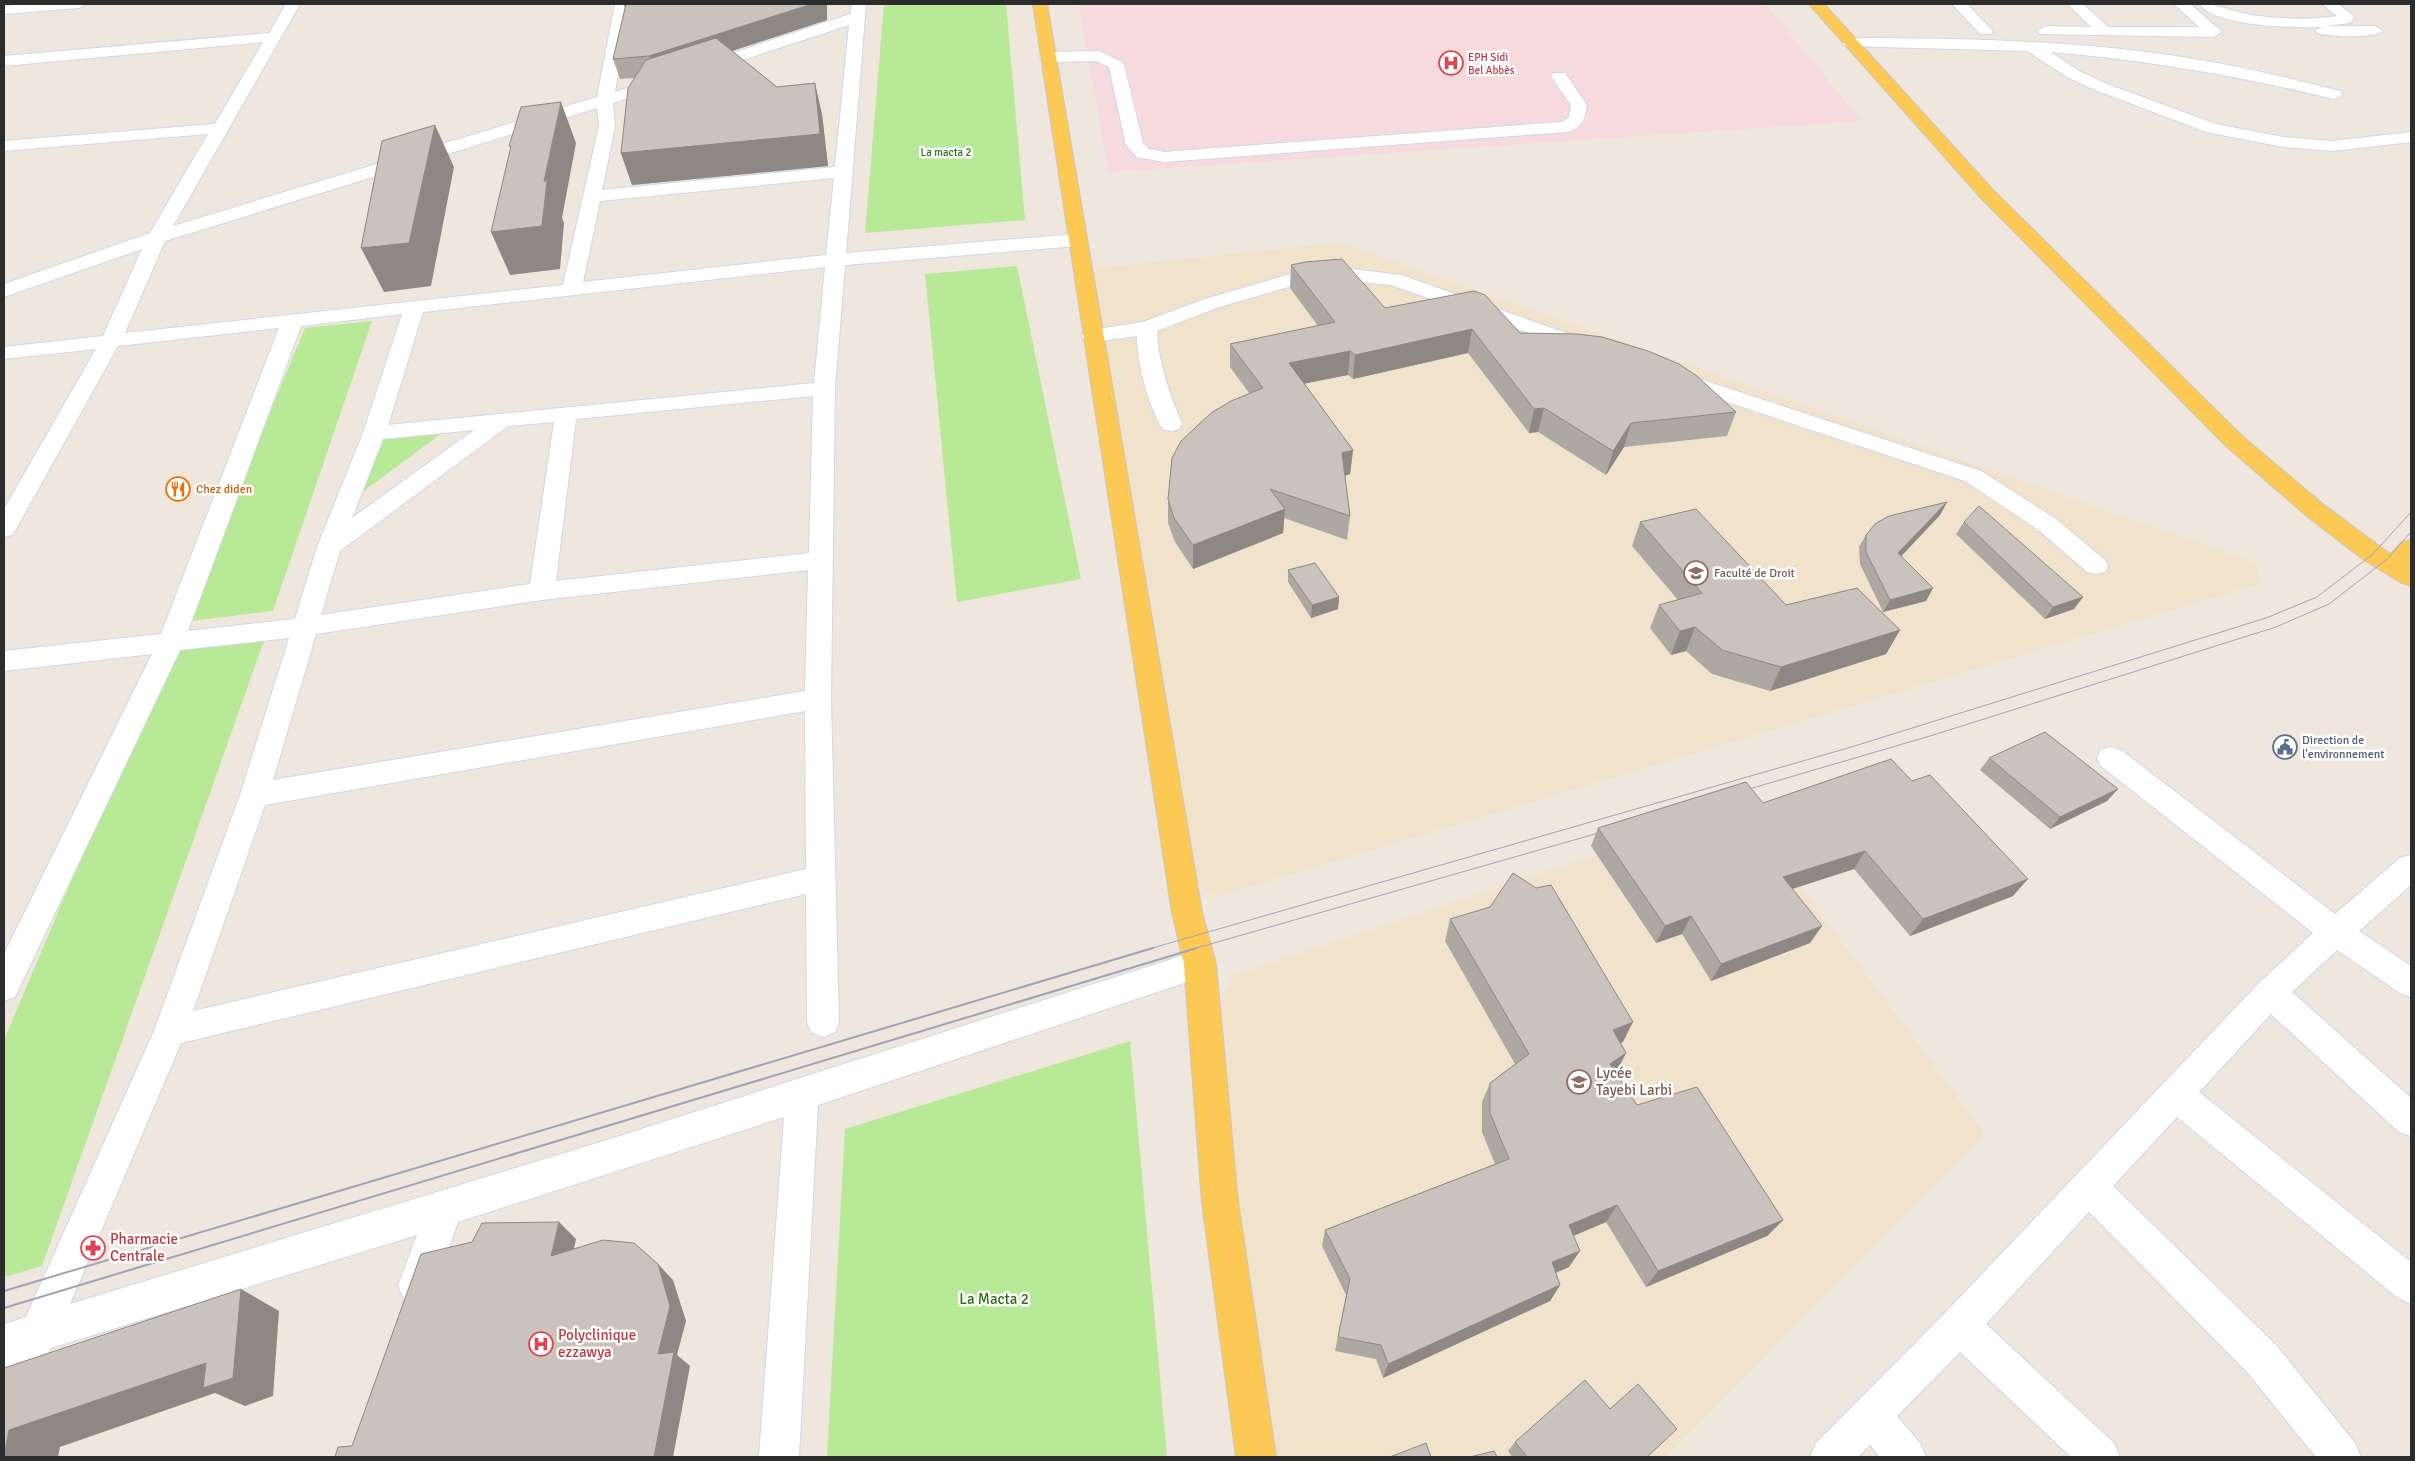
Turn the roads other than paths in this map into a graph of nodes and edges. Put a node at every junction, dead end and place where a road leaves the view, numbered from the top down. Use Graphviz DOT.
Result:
graph roads {
  1 [pos="79,4"];
  2 [pos="293,4"];
  3 [pos="622,4"];
  4 [pos="1040,4"];
  5 [pos="1816,4"];
  6 [pos="1959,4"];
  7 [pos="2075,4"];
  8 [pos="2181,4"];
  9 [pos="2207,4"];
  10 [pos="2329,4"];
  11 [pos="4,10"];
  12 [pos="858,10"];
  13 [pos="1836,28"];
  14 [pos="1985,31"];
  15 [pos="2375,31"];
  16 [pos="2105,32"];
  17 [pos="2214,32"];
  18 [pos="272,37"];
  19 [pos="1850,43"];
  20 [pos="2030,47"];
  21 [pos="1048,57"];
  22 [pos="7,68"];
  23 [pos="1559,76"];
  24 [pos="2334,94"];
  25 [pos="605,100"];
  26 [pos="222,128"];
  27 [pos="2411,138"];
  28 [pos="4,146"];
  29 [pos="843,172"];
  30 [pos="592,196"];
  31 [pos="157,237"];
  32 [pos="1077,240"];
  33 [pos="836,260"];
  34 [pos="572,288"];
  35 [pos="4,291"];
  36 [pos="415,307"];
  37 [pos="293,319"];
  38 [pos="1147,328"];
  39 [pos="1092,336"];
  40 [pos="111,340"];
  41 [pos="1602,352"];
  42 [pos="4,353"];
  43 [pos="1655,371"];
  44 [pos="824,388"];
  45 [pos="566,414"];
  46 [pos="501,420"];
  47 [pos="1171,424"];
  48 [pos="374,433"];
  49 [pos="4,529"];
  50 [pos="329,546"];
  51 [pos="2411,548"];
  52 [pos="821,560"];
  53 [pos="2096,566"];
  54 [pos="2402,571"];
  55 [pos="542,591"];
  56 [pos="303,626"];
  57 [pos="171,640"];
  58 [pos="4,661"];
  59 [pos="818,699"];
  60 [pos="2111,758"];
  61 [pos="254,795"];
  62 [pos="2411,867"];
  63 [pos="821,878"];
  64 [pos="2336,933"];
  65 [pos="1200,964"];
  66 [pos="2411,983"];
  67 [pos="4,987"];
  68 [pos="2270,993"];
  69 [pos="823,1022"];
  70 [pos="170,1031"];
  71 [pos="2175,1094"];
  72 [pos="802,1096"];
  73 [pos="2411,1120"];
  74 [pos="2089,1187"];
  75 [pos="445,1209"];
  76 [pos="2411,1285"];
  77 [pos="405,1320"];
  78 [pos="1959,1325"];
  79 [pos="21,1338"];
  80 [pos="4,1390"];
  81 [pos="1871,1416"];
  82 [pos="779,1457"];
  83 [pos="1256,1457"];
  84 [pos="1830,1457"];
  85 [pos="1906,1457"];
  86 [pos="2100,1457"];
  87 [pos="2341,1457"];
  1 -- 11 [label="street"];
  2 -- 18 [label="street"];
  3 -- 25 [label="street"];
  4 -- 21 [label="main road"];
  5 -- 13 [label="main road"];
  6 -- 14 [label="street"];
  7 -- 16 [label="street"];
  8 -- 17 [label="street"];
  9 -- 10 [label="street"];
  12 -- 25 [label="street"];
  12 -- 29 [label="street"];
  13 -- 14 [label="street"];
  13 -- 19 [label="main road"];
  14 -- 16 [label="street"];
  15 -- 17 [label="street"];
  16 -- 17 [label="street"];
  18 -- 22 [label="street"];
  18 -- 26 [label="street"];
  19 -- 20 [label="street"];
  19 -- 54 [label="main road"];
  20 -- 24 [label="street"];
  20 -- 27 [label="street"];
  21 -- 23 [label="street"];
  21 -- 32 [label="main road"];
  25 -- 30 [label="street"];
  25 -- 31 [label="street"];
  26 -- 28 [label="street"];
  26 -- 31 [label="street"];
  29 -- 30 [label="street"];
  29 -- 33 [label="street"];
  30 -- 34 [label="street"];
  31 -- 35 [label="street"];
  31 -- 40 [label="street"];
  32 -- 33 [label="street"];
  32 -- 39 [label="main road"];
  33 -- 34 [label="street"];
  33 -- 44 [label="street"];
  34 -- 36 [label="street"];
  36 -- 37 [label="street"];
  36 -- 48 [label="street"];
  37 -- 40 [label="street"];
  37 -- 57 [label="street"];
  38 -- 39 [label="street"];
  38 -- 41 [label="street"];
  38 -- 47 [label="street"];
  39 -- 65 [label="main road"];
  40 -- 42 [label="street"];
  40 -- 49 [label="street"];
  43 -- 53 [label="street"];
  44 -- 45 [label="street"];
  44 -- 52 [label="street"];
  45 -- 46 [label="street"];
  45 -- 55 [label="street"];
  46 -- 48 [label="street"];
  46 -- 50 [label="street"];
  48 -- 50 [label="street"];
  50 -- 56 [label="street"];
  51 -- 54 [label="main road"];
  52 -- 55 [label="street"];
  52 -- 59 [label="street"];
  55 -- 56 [label="street"];
  56 -- 57 [label="street"];
  56 -- 61 [label="street"];
  57 -- 58 [label="street"];
  57 -- 67 [label="street"];
  59 -- 61 [label="street"];
  59 -- 63 [label="street"];
  60 -- 64 [label="street"];
  61 -- 70 [label="street"];
  62 -- 64 [label="street"];
  63 -- 69 [label="street"];
  63 -- 70 [label="street"];
  64 -- 66 [label="street"];
  64 -- 68 [label="street"];
  65 -- 72 [label="street"];
  65 -- 83 [label="main road"];
  68 -- 71 [label="street"];
  68 -- 73 [label="street"];
  70 -- 79 [label="street"];
  71 -- 74 [label="street"];
  71 -- 76 [label="street"];
  72 -- 75 [label="street"];
  72 -- 82 [label="street"];
  74 -- 78 [label="street"];
  74 -- 87 [label="street"];
  75 -- 77 [label="street"];
  75 -- 79 [label="street"];
  78 -- 81 [label="street"];
  78 -- 86 [label="street"];
  79 -- 80 [label="street"];
  81 -- 84 [label="street"];
  81 -- 85 [label="street"];
}
